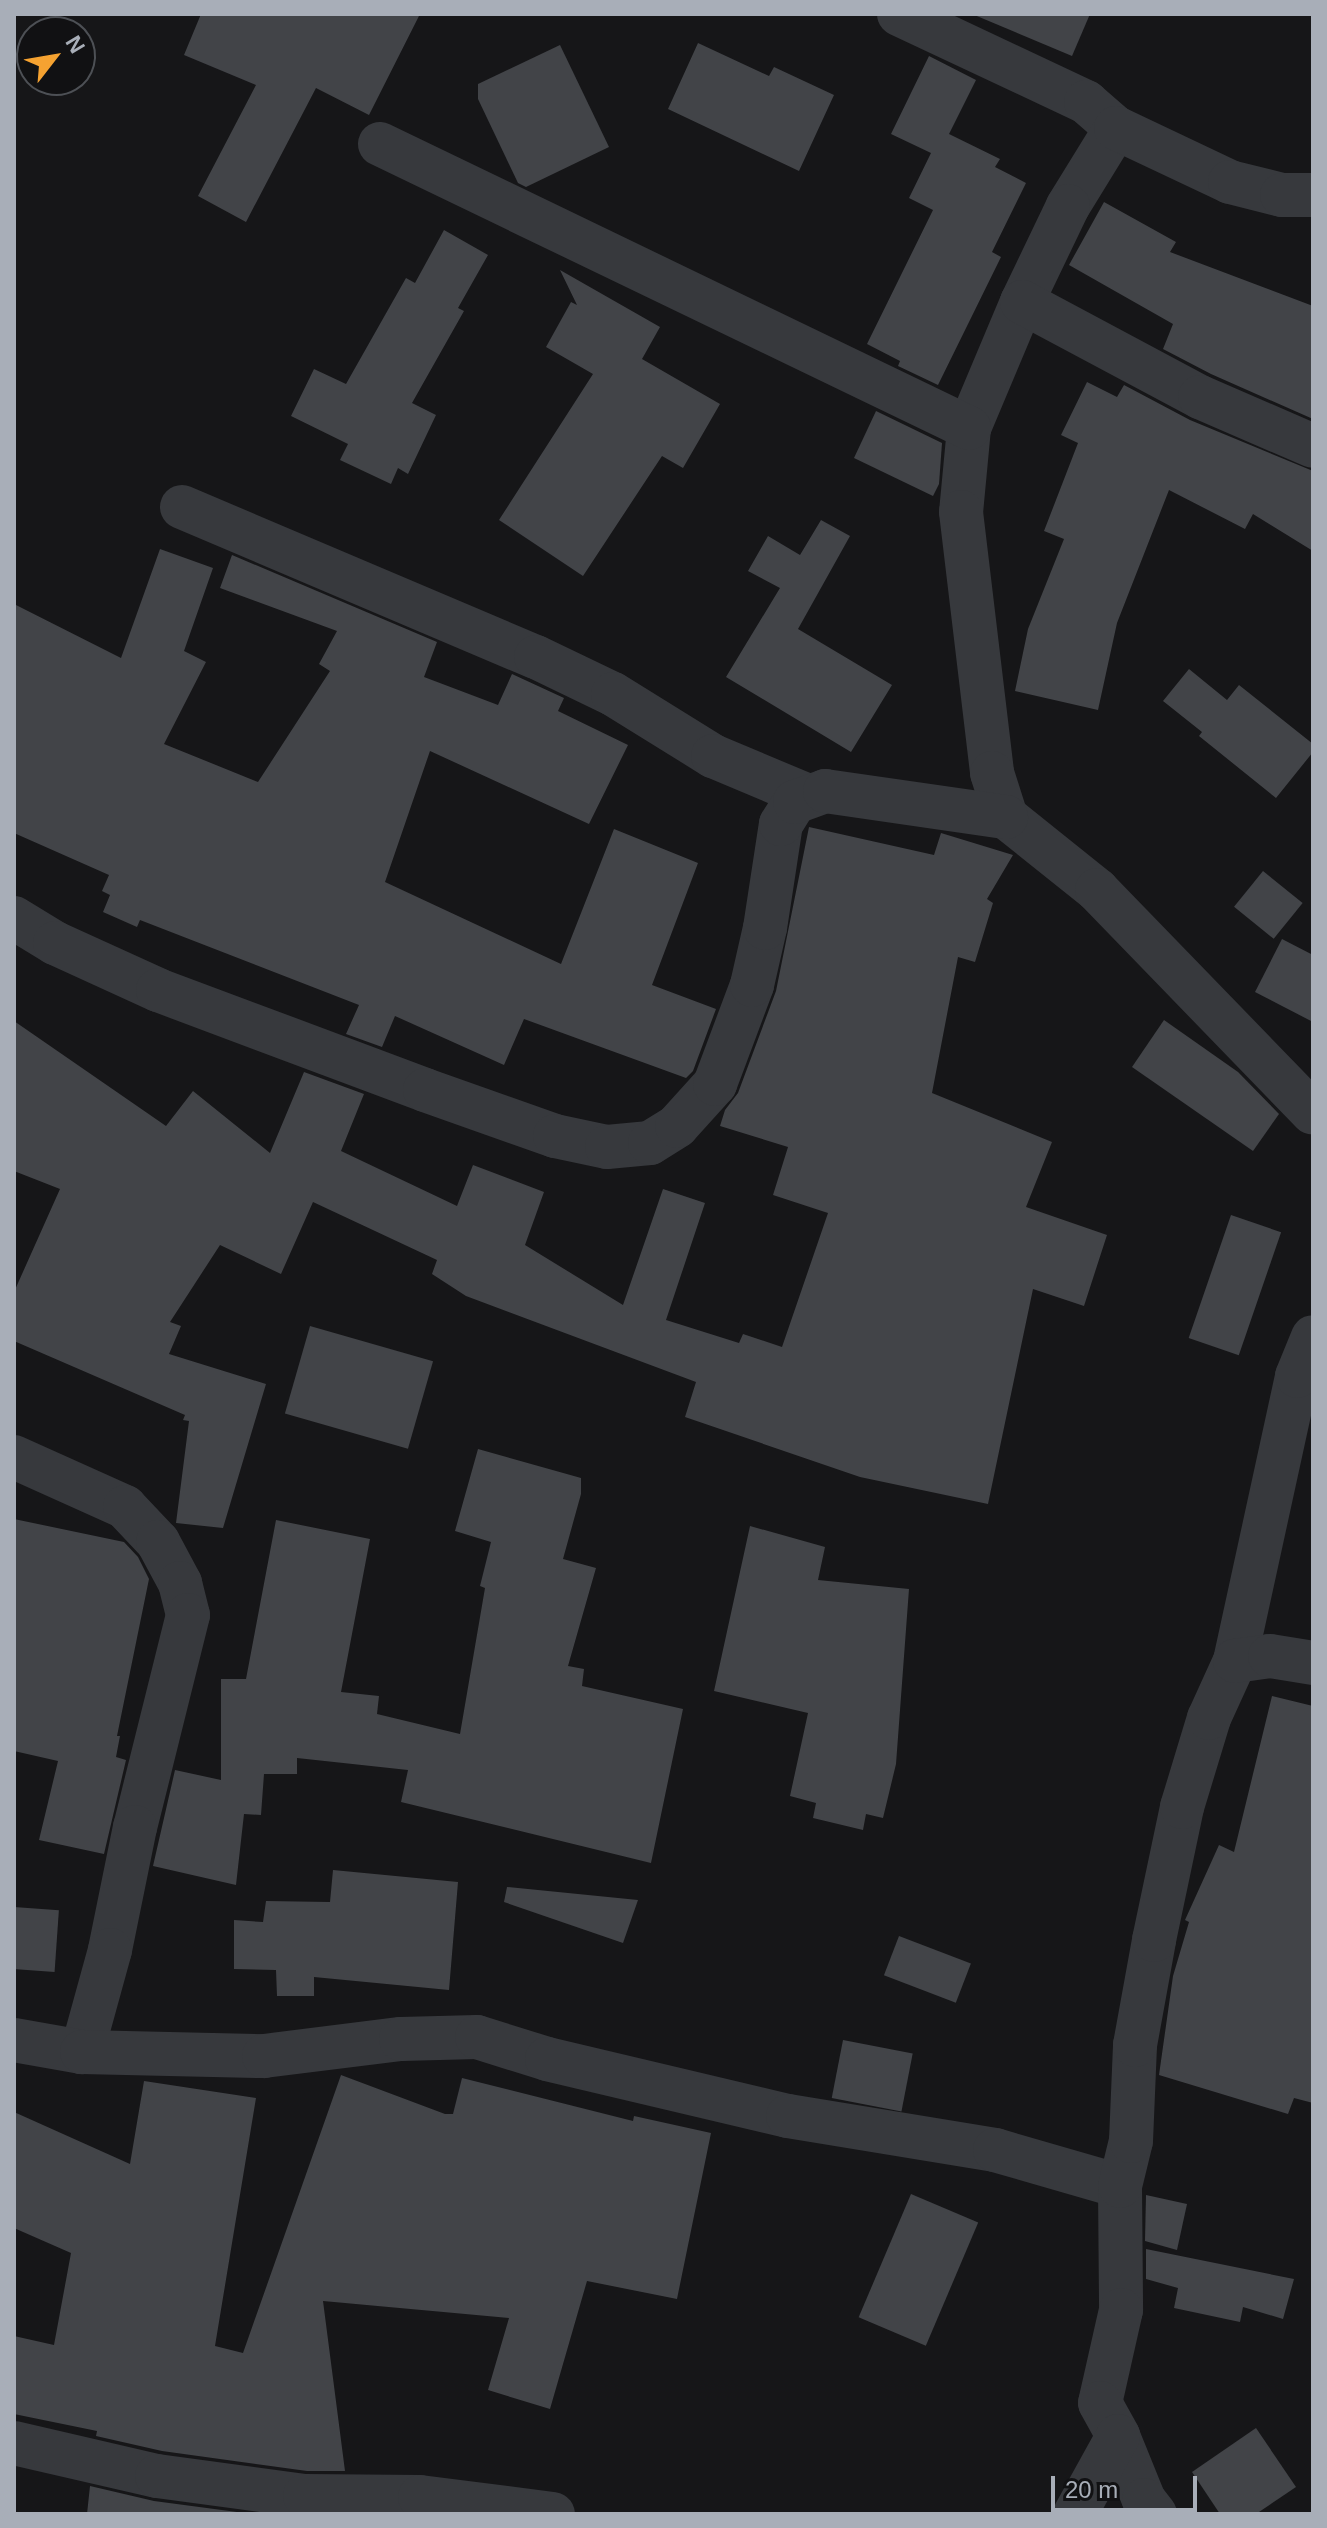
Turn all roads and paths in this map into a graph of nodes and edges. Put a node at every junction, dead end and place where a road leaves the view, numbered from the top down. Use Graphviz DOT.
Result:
graph roads {
  1 [pos="899,14"];
  2 [pos="1116,128"];
  3 [pos="380,144"];
  4 [pos="1313,195"];
  5 [pos="1022,302"];
  6 [pos="969,428"];
  7 [pos="1313,446"];
  8 [pos="182,507"];
  9 [pos="806,795"];
  10 [pos="1006,817"];
  11 [pos="14,918"];
  12 [pos="1313,1113"];
  13 [pos="1313,1337"];
  14 [pos="14,1457"];
  15 [pos="1235,1661"];
  16 [pos="1313,1663"];
  17 [pos="14,2040"];
  18 [pos="82,2052"];
  19 [pos="1120,2186"];
  20 [pos="1118,2436"];
  21 [pos="14,2443"];
  22 [pos="553,2514"];
  23 [pos="1075,2514"];
  24 [pos="1155,2514"];
  1 -- 2 [label="street"];
  2 -- 4 [label="street"];
  2 -- 5 [label="street"];
  3 -- 6 [label="street"];
  5 -- 6 [label="street"];
  5 -- 7 [label="street"];
  6 -- 10 [label="street"];
  8 -- 9 [label="street"];
  9 -- 10 [label="street"];
  9 -- 11 [label="street"];
  10 -- 12 [label="street"];
  13 -- 15 [label="street"];
  14 -- 18 [label="street"];
  15 -- 16 [label="street"];
  15 -- 19 [label="street"];
  17 -- 18 [label="street"];
  18 -- 19 [label="street"];
  19 -- 20 [label="street"];
  20 -- 23 [label="street"];
  20 -- 24 [label="street"];
  21 -- 22 [label="street"];
}
